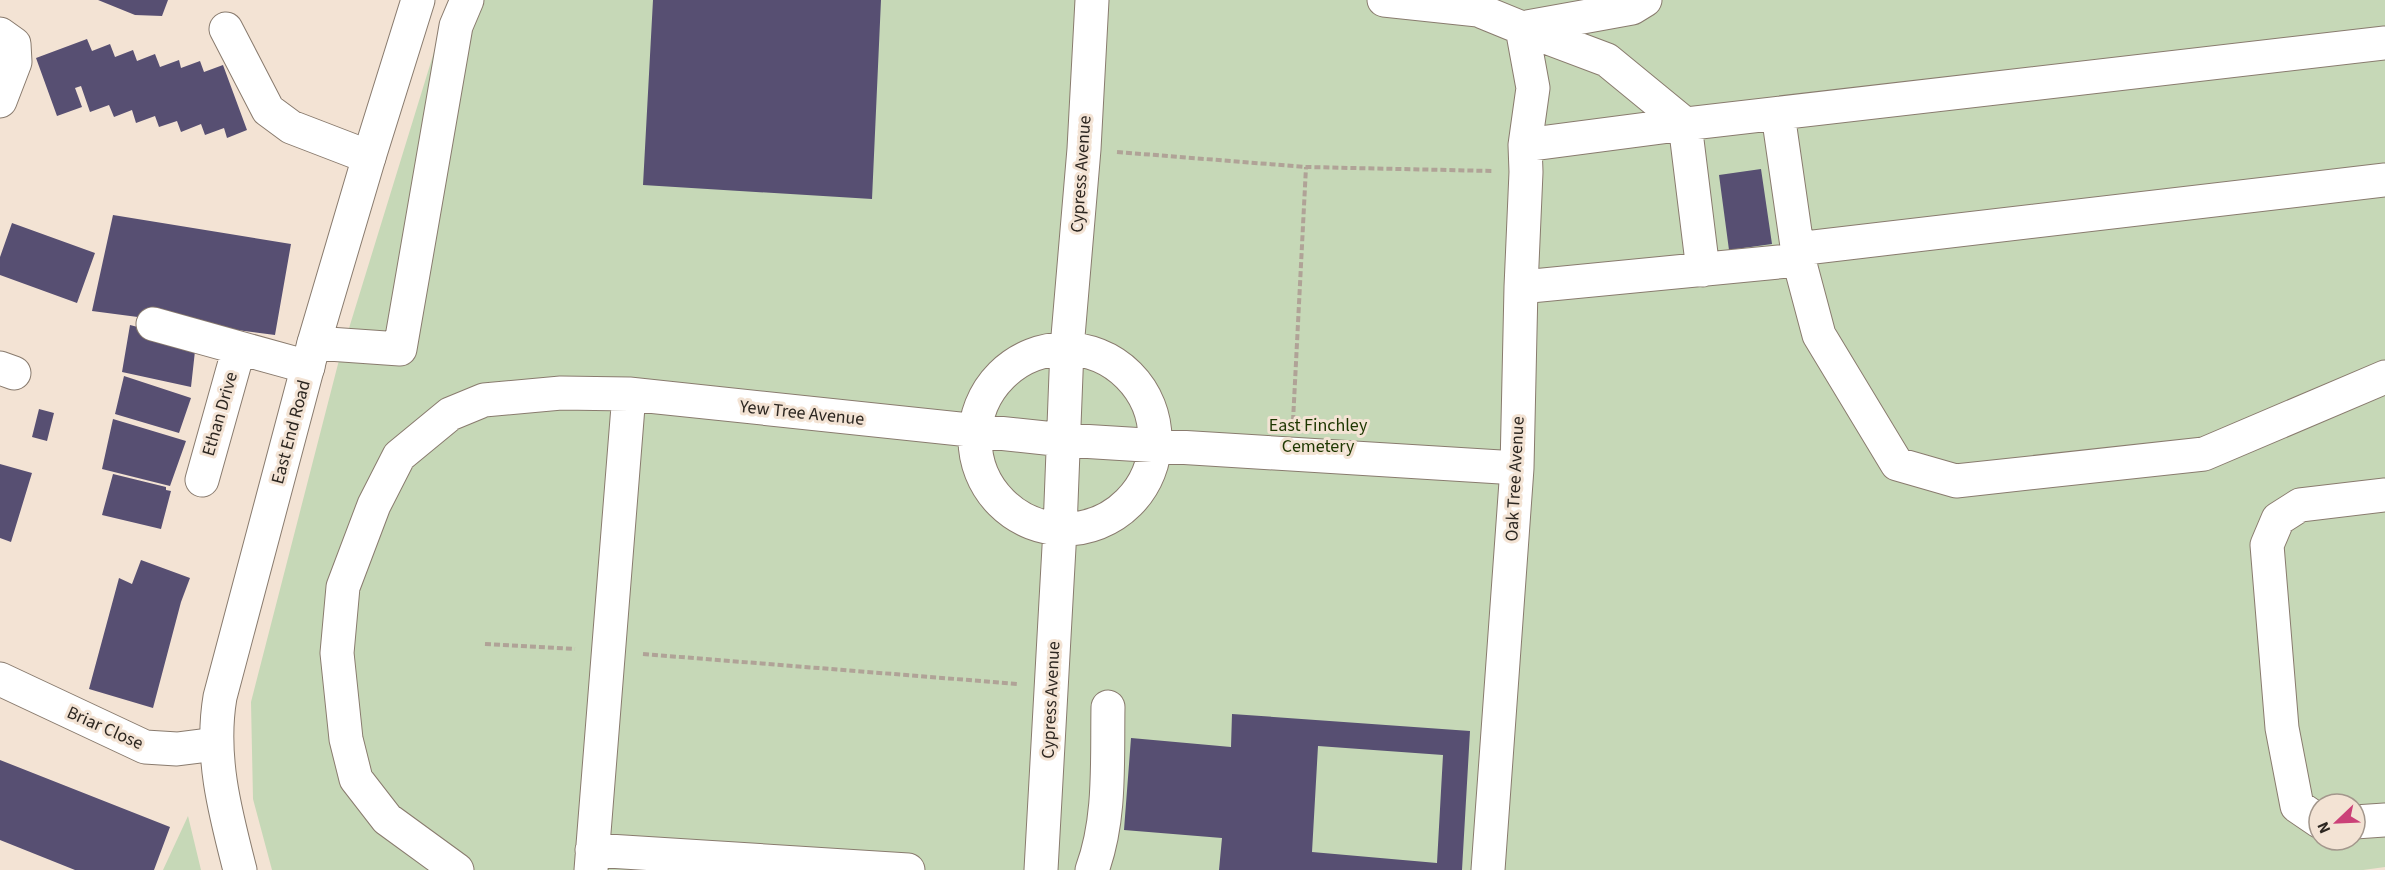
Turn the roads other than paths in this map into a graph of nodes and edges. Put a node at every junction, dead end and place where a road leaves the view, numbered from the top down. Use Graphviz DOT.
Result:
graph roads {
  1 [pos="418,0"];
  2 [pos="467,0"];
  3 [pos="1092,0"];
  4 [pos="1384,0"];
  5 [pos="1645,0"];
  6 [pos="1522,28"];
  7 [pos="226,29"];
  8 [pos="0,34"];
  9 [pos="2385,43"];
  10 [pos="0,101"];
  11 [pos="1778,114"];
  12 [pos="1685,124"];
  13 [pos="369,157"];
  14 [pos="1526,158"];
  15 [pos="2385,180"];
  16 [pos="1798,254"];
  17 [pos="1703,270"];
  18 [pos="1521,287"];
  19 [pos="153,324"];
  20 [pos="239,348"];
  21 [pos="1067,348"];
  22 [pos="311,355"];
  23 [pos="2385,377"];
  24 [pos="629,394"];
  25 [pos="975,432"];
  26 [pos="1064,440"];
  27 [pos="1155,447"];
  28 [pos="1517,468"];
  29 [pos="202,480"];
  30 [pos="2385,495"];
  31 [pos="1060,529"];
  32 [pos="0,679"];
  33 [pos="1108,707"];
  34 [pos="216,744"];
  35 [pos="2307,813"];
  36 [pos="2385,820"];
  37 [pos="2367,821"];
  38 [pos="592,860"];
  39 [pos="240,870"];
  40 [pos="457,870"];
  41 [pos="908,870"];
  42 [pos="1041,870"];
  43 [pos="1092,870"];
  44 [pos="1488,870"];
  1 -- 13 [label="main road, East End Road"];
  2 -- 22 [label="main road, Ethan Drive"];
  3 -- 21 [label="main road, Cypress Avenue"];
  4 -- 6 [label="main road"];
  5 -- 6 [label="main road"];
  6 -- 12 [label="main road"];
  6 -- 14 [label="main road, Oak Tree Avenue"];
  7 -- 13 [label="main road"];
  8 -- 10 [label="main road"];
  9 -- 11 [label="main road"];
  11 -- 12 [label="main road"];
  11 -- 16 [label="main road"];
  12 -- 14 [label="main road"];
  12 -- 17 [label="main road"];
  13 -- 22 [label="main road, East End Road"];
  14 -- 18 [label="main road, Oak Tree Avenue"];
  15 -- 16 [label="main road"];
  16 -- 17 [label="main road"];
  16 -- 23 [label="main road"];
  17 -- 18 [label="main road"];
  18 -- 28 [label="main road, Oak Tree Avenue"];
  19 -- 20 [label="main road, Ethan Drive"];
  20 -- 22 [label="main road, Ethan Drive"];
  20 -- 29 [label="main road, Ethan Drive"];
  21 -- 25 [label="main road"];
  21 -- 26 [label="main road, Cypress Avenue"];
  21 -- 27 [label="main road"];
  22 -- 34 [label="main road, East End Road"];
  24 -- 25 [label="main road, Yew Tree Avenue"];
  24 -- 38 [label="main road"];
  24 -- 40 [label="main road, Yew Tree Avenue"];
  25 -- 26 [label="main road, Yew Tree Avenue"];
  25 -- 31 [label="main road"];
  26 -- 27 [label="main road, Yew Tree Avenue"];
  26 -- 31 [label="main road, Cypress Avenue"];
  27 -- 28 [label="main road"];
  27 -- 31 [label="main road"];
  28 -- 44 [label="main road, Oak Tree Avenue"];
  30 -- 35 [label="main road"];
  31 -- 42 [label="main road, Cypress Avenue"];
  32 -- 34 [label="main road, Briar Close"];
  33 -- 43 [label="main road"];
  34 -- 39 [label="main road, East End Road"];
  36 -- 37 [label="main road"];
  38 -- 41 [label="main road"];
}
